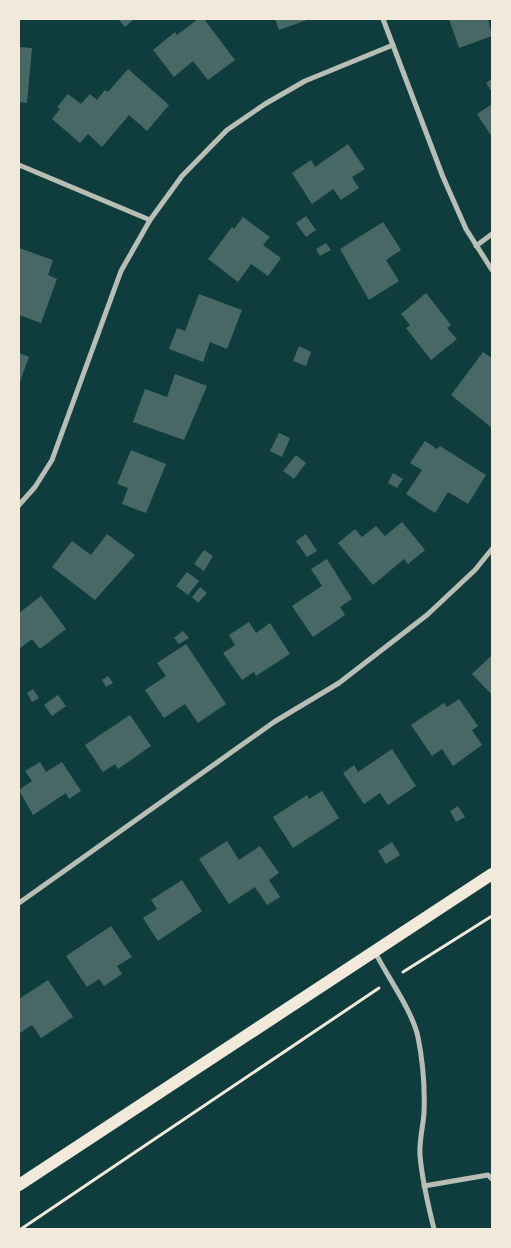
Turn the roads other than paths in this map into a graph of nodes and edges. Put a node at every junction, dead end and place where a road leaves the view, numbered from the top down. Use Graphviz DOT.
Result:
graph roads {
  1 [pos="383,19"];
  2 [pos="393,45"];
  3 [pos="19,165"];
  4 [pos="150,220"];
  5 [pos="492,234"];
  6 [pos="476,246"];
  7 [pos="492,270"];
  8 [pos="19,505"];
  9 [pos="492,549"];
  10 [pos="492,874"];
  11 [pos="19,903"];
  12 [pos="374,950"];
  13 [pos="492,1179"];
  14 [pos="19,1185"];
  15 [pos="424,1186"];
  16 [pos="434,1229"];
  1 -- 2 [label="street"];
  2 -- 4 [label="street"];
  2 -- 6 [label="street"];
  3 -- 4 [label="street"];
  4 -- 8 [label="street"];
  5 -- 6 [label="street"];
  6 -- 7 [label="street"];
  9 -- 11 [label="street"];
  10 -- 12 [label="main road"];
  12 -- 14 [label="main road"];
  12 -- 15 [label="street"];
  13 -- 15 [label="street"];
  15 -- 16 [label="street"];
}
